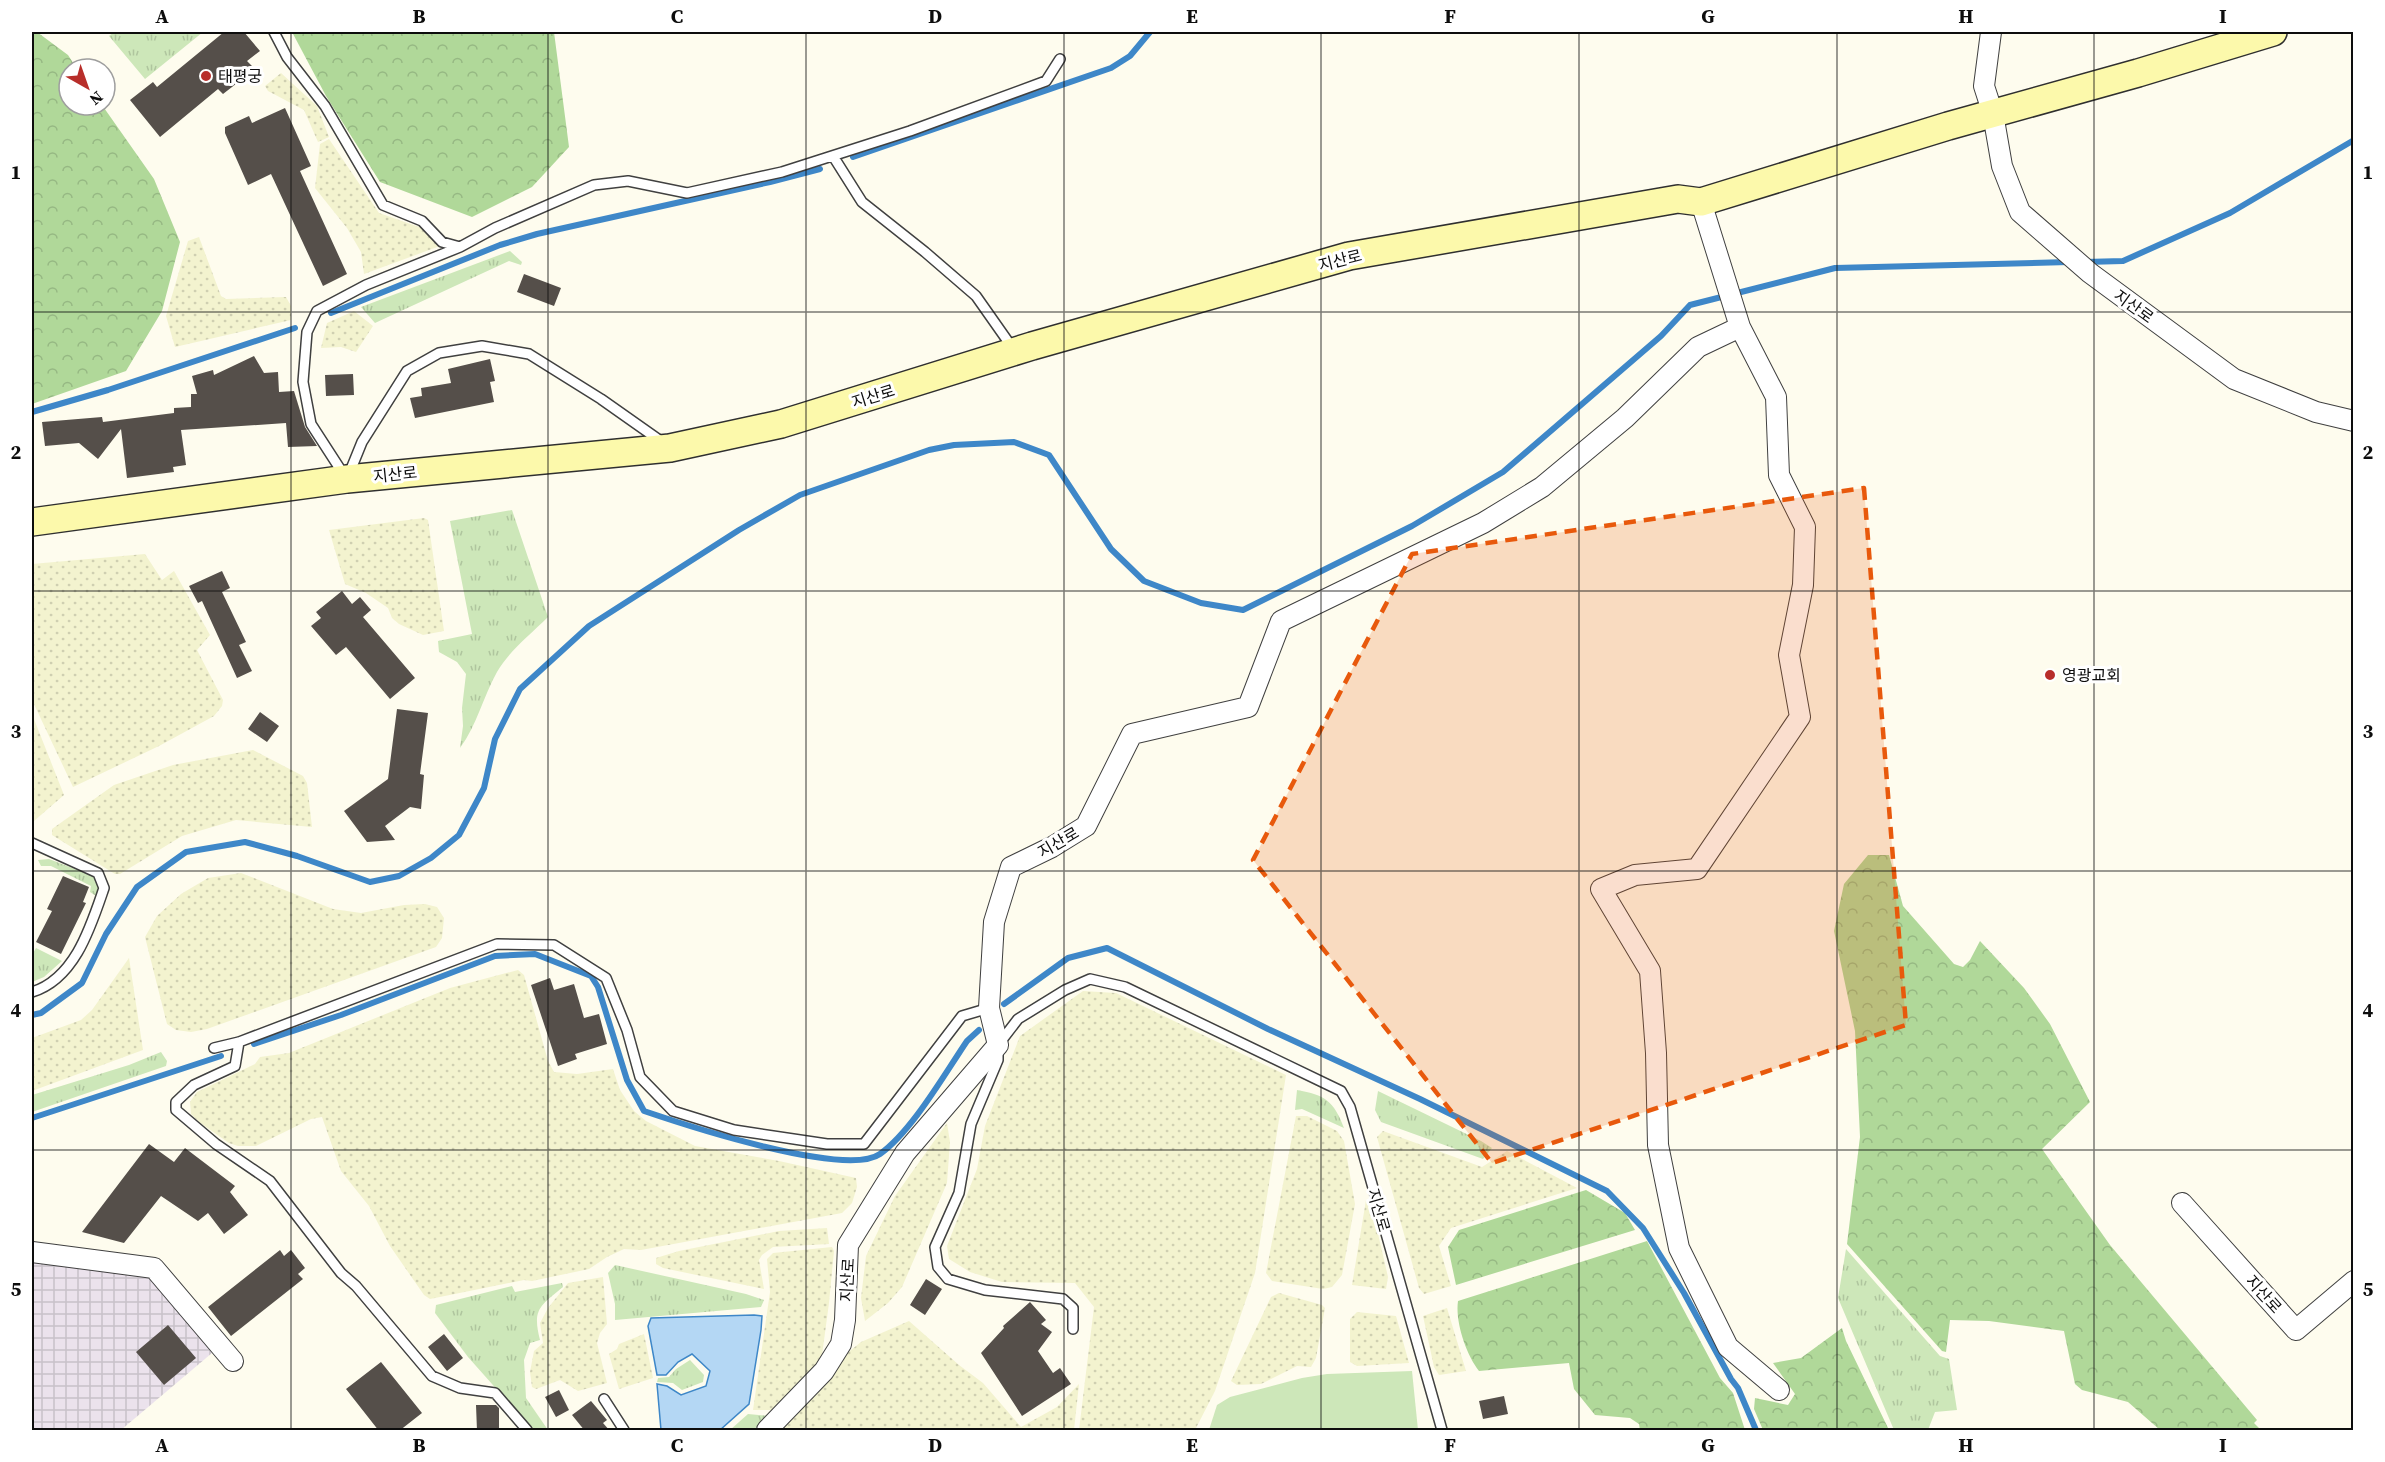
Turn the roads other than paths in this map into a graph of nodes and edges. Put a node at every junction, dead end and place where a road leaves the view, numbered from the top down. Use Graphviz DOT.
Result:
graph roads {
  1 [pos="274,32"];
  2 [pos="1991,32"];
  3 [pos="2273,32"];
  4 [pos="1060,59"];
  5 [pos="1993,114"];
  6 [pos="833,156"];
  7 [pos="1701,202"];
  8 [pos="459,247"];
  9 [pos="1740,327"];
  10 [pos="1015,352"];
  11 [pos="2354,421"];
  12 [pos="670,448"];
  13 [pos="347,479"];
  14 [pos="32,522"];
  15 [pos="32,843"];
  16 [pos="32,992"];
  17 [pos="989,1008"];
  18 [pos="239,1042"];
  19 [pos="998,1045"];
  20 [pos="214,1048"];
  21 [pos="2182,1203"];
  22 [pos="32,1252"];
  23 [pos="2354,1281"];
  24 [pos="1073,1329"];
  25 [pos="233,1361"];
  26 [pos="1779,1390"];
  27 [pos="604,1399"];
  28 [pos="527,1431"];
  29 [pos="624,1431"];
  30 [pos="767,1431"];
  31 [pos="1442,1431"];
  1 -- 8 [label="lane"];
  2 -- 5 [label="street"];
  3 -- 5 [label="main road, 지산로"];
  4 -- 6 [label="lane"];
  5 -- 7 [label="main road, 지산로"];
  5 -- 11 [label="street, 지산로"];
  6 -- 8 [label="lane"];
  6 -- 10 [label="lane"];
  7 -- 9 [label="street"];
  7 -- 10 [label="main road, 지산로"];
  8 -- 13 [label="lane"];
  9 -- 17 [label="street, 지산로"];
  9 -- 26 [label="street"];
  10 -- 12 [label="main road, 지산로"];
  12 -- 13 [label="main road, 지산로"];
  12 -- 13 [label="lane"];
  13 -- 14 [label="main road, 지산로"];
  15 -- 16 [label="lane"];
  17 -- 18 [label="lane"];
  17 -- 19 [label="street, 지산로"];
  18 -- 20 [label="lane"];
  18 -- 28 [label="lane"];
  19 -- 24 [label="lane, 지산로"];
  19 -- 30 [label="street, 지산로"];
  19 -- 31 [label="lane, 지산로"];
  21 -- 23 [label="street, 지산로"];
  22 -- 25 [label="street"];
  27 -- 29 [label="lane"];
}
